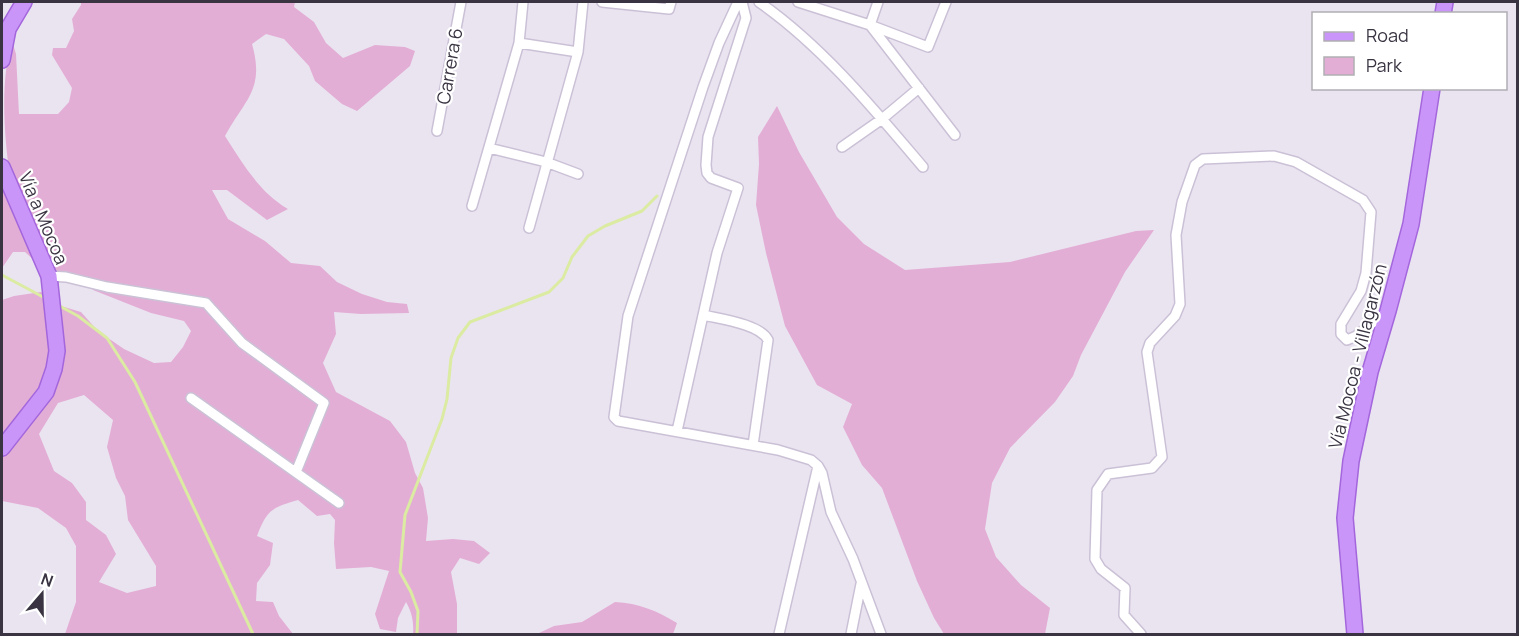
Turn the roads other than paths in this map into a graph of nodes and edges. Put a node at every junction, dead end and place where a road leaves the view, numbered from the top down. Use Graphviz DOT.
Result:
graph roads {
  1 [pos="24,2"];
  2 [pos="461,2"];
  3 [pos="523,2"];
  4 [pos="583,2"];
  5 [pos="602,2"];
  6 [pos="671,2"];
  7 [pos="740,2"];
  8 [pos="759,2"];
  9 [pos="798,2"];
  10 [pos="878,2"];
  11 [pos="946,2"];
  12 [pos="870,25"];
  13 [pos="4,34"];
  14 [pos="519,43"];
  15 [pos="578,52"];
  16 [pos="2,60"];
  17 [pos="710,67"];
  18 [pos="731,68"];
  19 [pos="919,88"];
  20 [pos="1432,90"];
  21 [pos="882,118"];
  22 [pos="437,131"];
  23 [pos="955,135"];
  24 [pos="842,147"];
  25 [pos="489,148"];
  26 [pos="546,162"];
  27 [pos="2,167"];
  28 [pos="922,167"];
  29 [pos="578,174"];
  30 [pos="472,206"];
  31 [pos="529,228"];
  32 [pos="49,276"];
  33 [pos="1388,311"];
  34 [pos="703,315"];
  35 [pos="191,398"];
  36 [pos="676,431"];
  37 [pos="753,445"];
  38 [pos="2,448"];
  39 [pos="818,466"];
  40 [pos="296,472"];
  41 [pos="339,503"];
  42 [pos="861,582"];
  43 [pos="779,634"];
  44 [pos="851,634"];
  45 [pos="881,634"];
  46 [pos="1141,634"];
  47 [pos="1355,634"];
  1 -- 13 [label="main road"];
  2 -- 22 [label="street, Carrera 6"];
  3 -- 14 [label="street"];
  4 -- 15 [label="street"];
  5 -- 6 [label="street"];
  7 -- 17 [label="street"];
  7 -- 18 [label="street"];
  8 -- 21 [label="street"];
  9 -- 12 [label="street"];
  10 -- 12 [label="street"];
  11 -- 12 [label="street"];
  12 -- 19 [label="street"];
  13 -- 16 [label="main road"];
  14 -- 15 [label="street"];
  14 -- 25 [label="street"];
  15 -- 26 [label="street"];
  17 -- 18 [label="street"];
  17 -- 36 [label="street"];
  18 -- 34 [label="street"];
  19 -- 21 [label="street"];
  19 -- 23 [label="street"];
  20 -- 33 [label="main road, Vía Mocoa - Villagarzón"];
  21 -- 24 [label="street"];
  21 -- 28 [label="street"];
  25 -- 26 [label="street"];
  25 -- 30 [label="street"];
  26 -- 29 [label="street"];
  26 -- 31 [label="street"];
  27 -- 32 [label="main road, Vía a Mocoa"];
  32 -- 38 [label="main road, Vía a Mocoa"];
  32 -- 40 [label="street"];
  33 -- 46 [label="street"];
  33 -- 47 [label="main road, Vía Mocoa - Villagarzón"];
  34 -- 36 [label="street"];
  34 -- 37 [label="street"];
  35 -- 40 [label="street"];
  36 -- 37 [label="street"];
  37 -- 39 [label="street"];
  39 -- 42 [label="street"];
  39 -- 43 [label="street"];
  40 -- 41 [label="street"];
  42 -- 44 [label="street"];
  42 -- 45 [label="street"];
}
